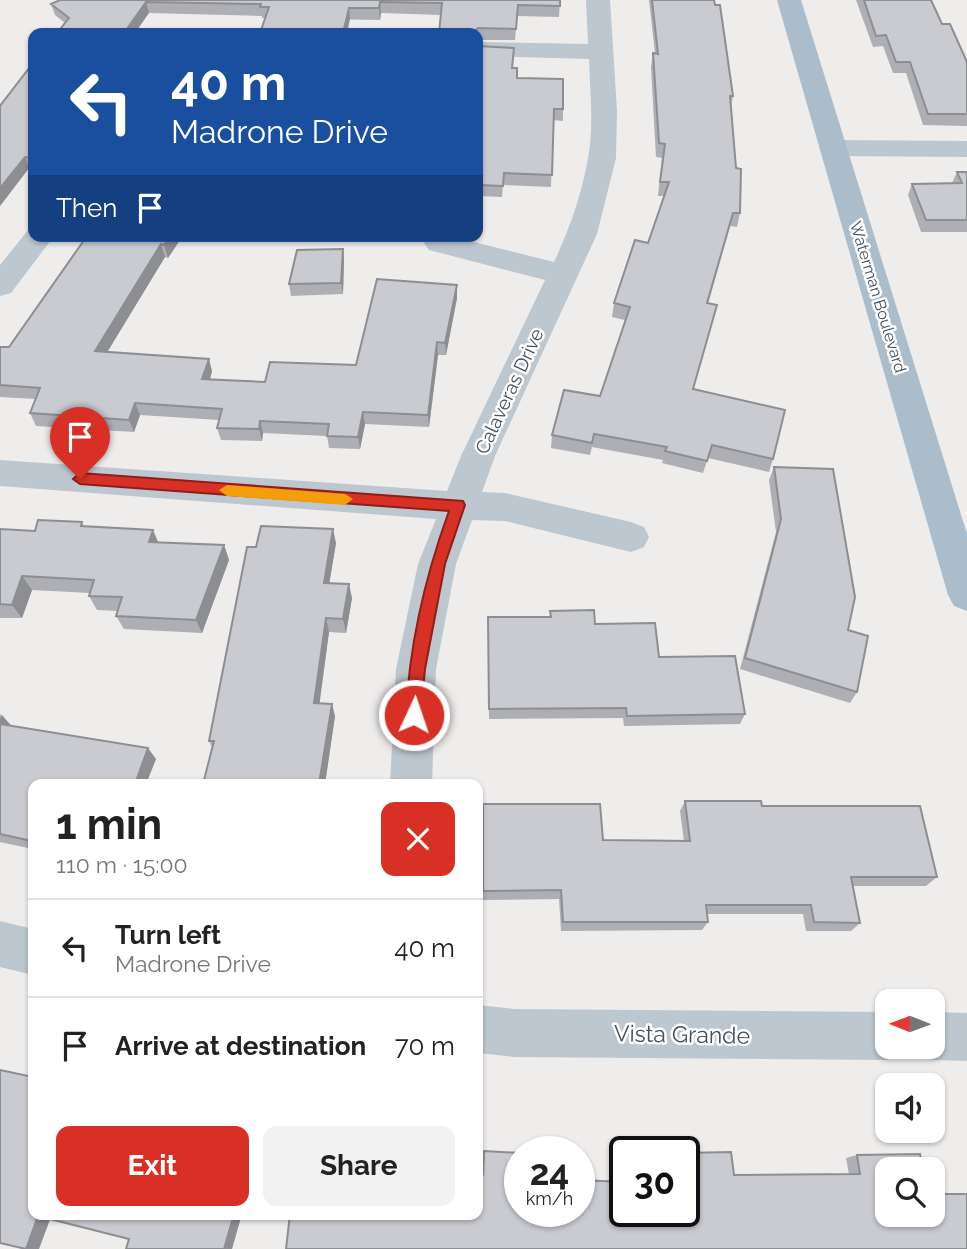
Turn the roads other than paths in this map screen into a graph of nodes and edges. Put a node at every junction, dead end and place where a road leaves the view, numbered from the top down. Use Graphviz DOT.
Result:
graph roads {
  1 [pos="598,0"];
  2 [pos="789,0"];
  3 [pos="483,49"];
  4 [pos="601,52"];
  5 [pos="833,148"];
  6 [pos="967,149"];
  7 [pos="34,242"];
  8 [pos="439,243"];
  9 [pos="564,275"];
  10 [pos="0,286"];
  11 [pos="0,473"];
  12 [pos="458,505"];
  13 [pos="631,537"];
  14 [pos="967,595"];
  15 [pos="411,779"];
  16 [pos="0,944"];
  17 [pos="28,951"];
  18 [pos="483,1029"];
  19 [pos="875,1036"];
  20 [pos="945,1036"];
  21 [pos="967,1037"];
  1 -- 4 [label="street, Calaveras Drive"];
  2 -- 5 [label="main road, Waterman Boulevard"];
  3 -- 4 [label="street"];
  4 -- 9 [label="street, Calaveras Drive"];
  5 -- 6 [label="street"];
  5 -- 14 [label="main road, Waterman Boulevard"];
  7 -- 10 [label="street"];
  8 -- 9 [label="street"];
  9 -- 12 [label="street, Calaveras Drive"];
  11 -- 12 [label="street"];
  12 -- 13 [label="street"];
  12 -- 15 [label="street, Calaveras Drive"];
  16 -- 17 [label="street"];
  18 -- 19 [label="street, Vista Grande"];
  20 -- 21 [label="street"];
}
